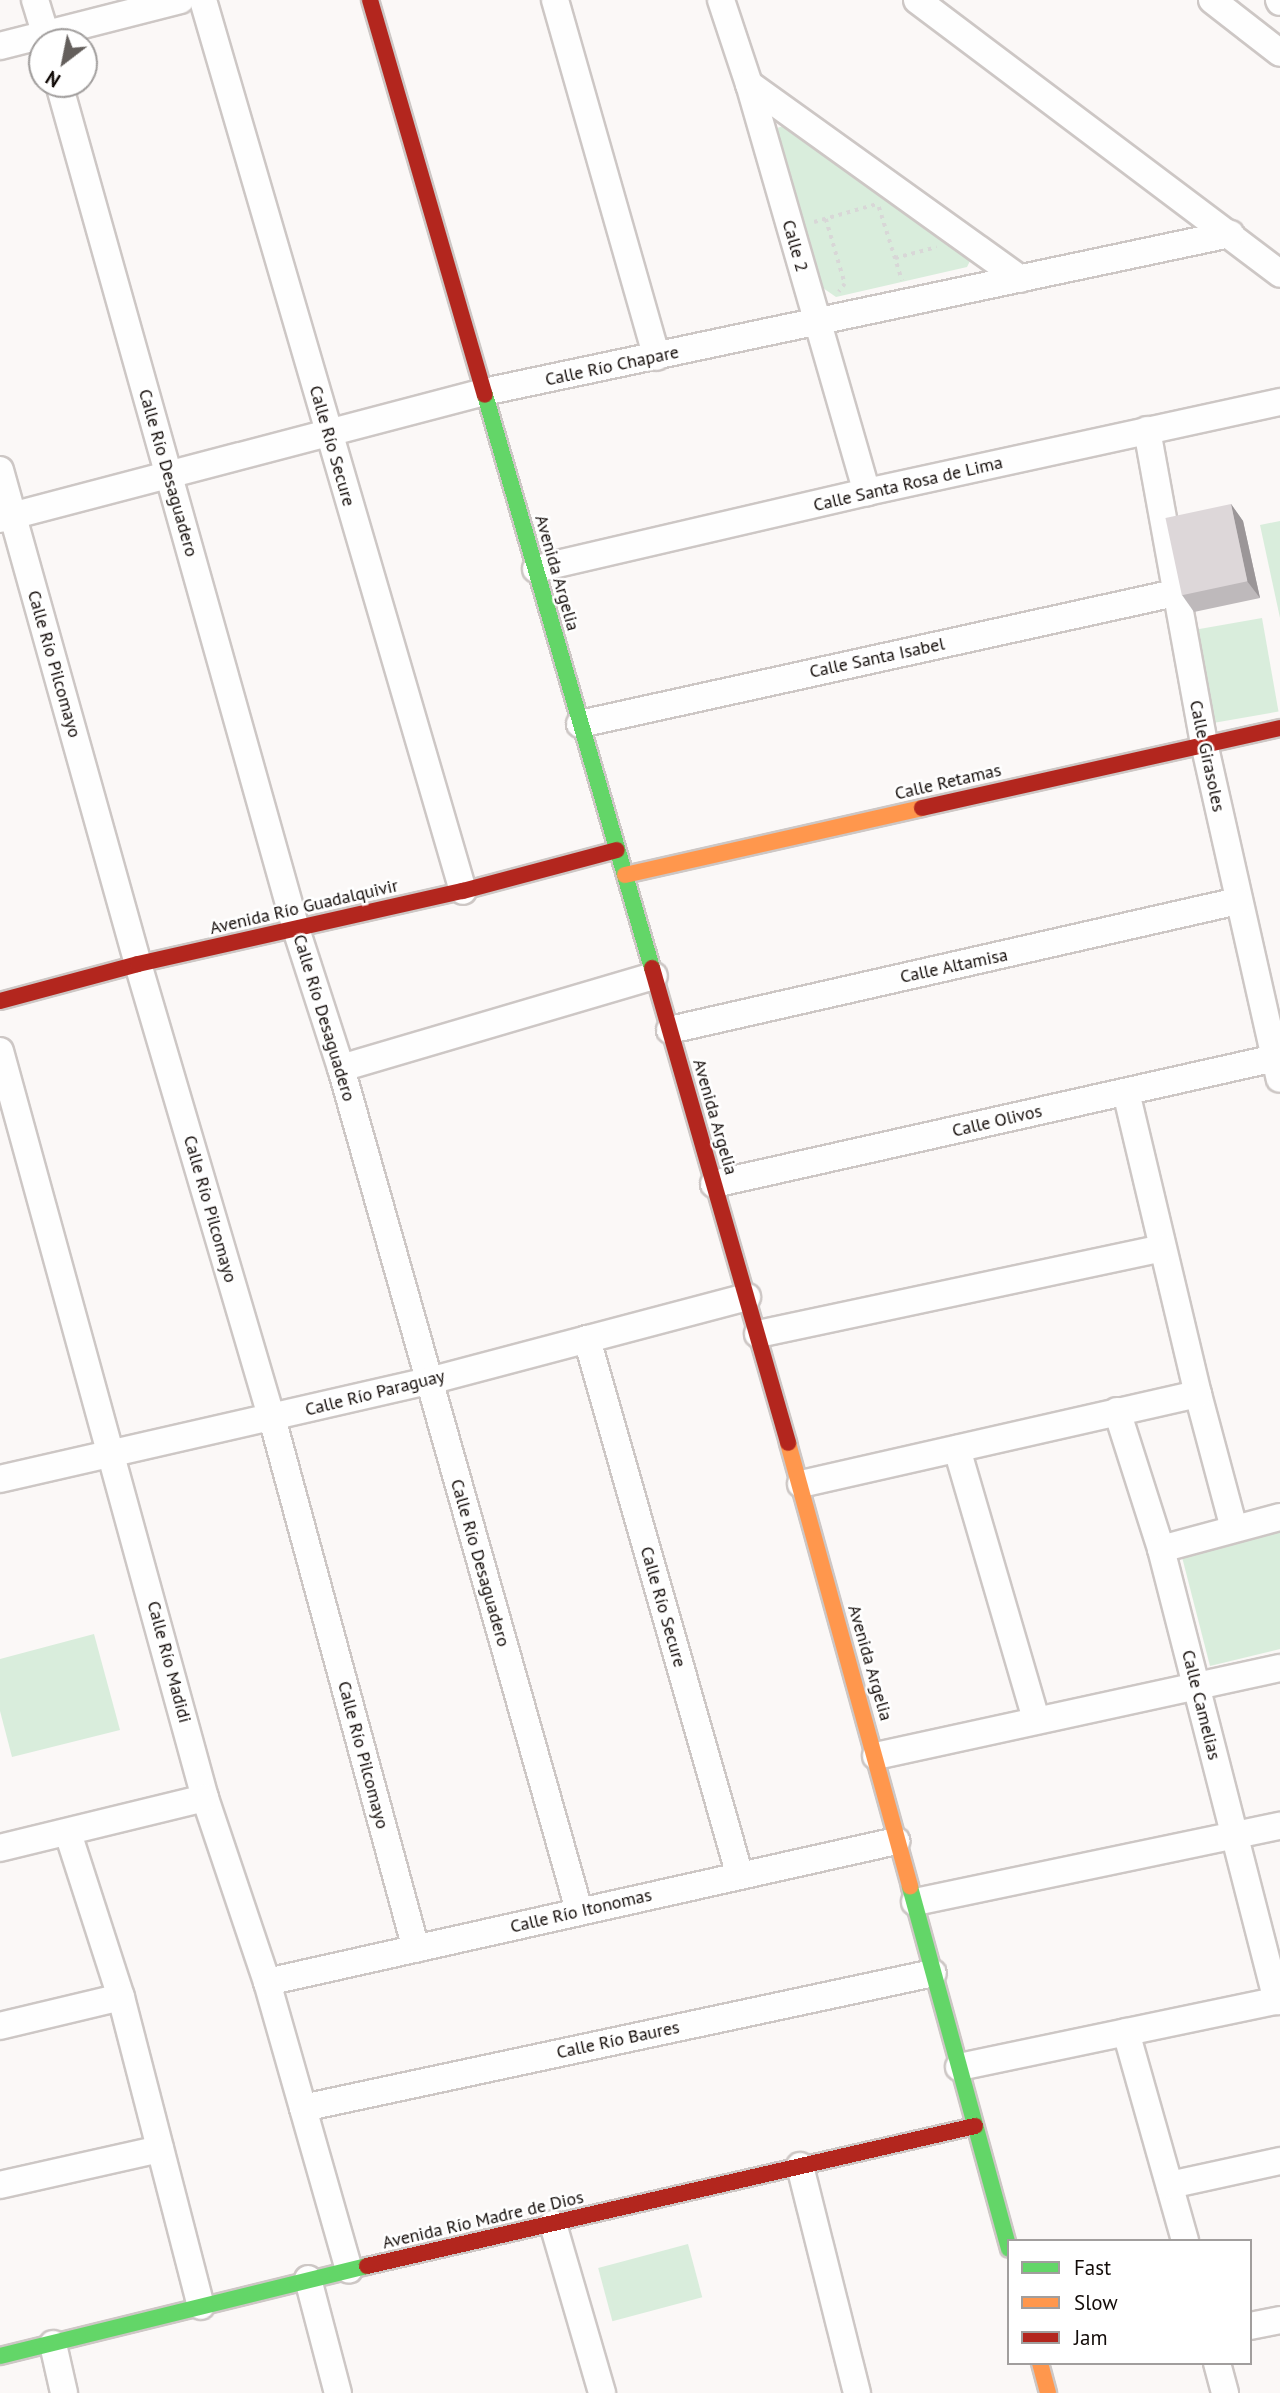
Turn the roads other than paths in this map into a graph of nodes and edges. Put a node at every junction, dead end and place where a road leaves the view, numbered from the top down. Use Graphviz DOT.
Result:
graph roads {
  1 [pos="35,0"];
  2 [pos="180,0"];
  3 [pos="203,0"];
  4 [pos="370,0"];
  5 [pos="555,0"];
  6 [pos="721,0"];
  7 [pos="917,0"];
  8 [pos="1213,0"];
  9 [pos="44,28"];
  10 [pos="82,28"];
  11 [pos="28,42"];
  12 [pos="0,47"];
  13 [pos="1280,53"];
  14 [pos="749,84"];
  15 [pos="63,98"];
  16 [pos="1230,234"];
  17 [pos="1280,274"];
  18 [pos="1020,278"];
  19 [pos="817,321"];
  20 [pos="657,357"];
  21 [pos="484,392"];
  22 [pos="1280,402"];
  23 [pos="1147,430"];
  24 [pos="327,432"];
  25 [pos="0,470"];
  26 [pos="168,474"];
  27 [pos="867,492"];
  28 [pos="7,517"];
  29 [pos="536,569"];
  30 [pos="1175,593"];
  31 [pos="580,724"];
  32 [pos="1280,728"];
  33 [pos="1204,743"];
  34 [pos="617,850"];
  35 [pos="625,875"];
  36 [pos="463,891"];
  37 [pos="1238,901"];
  38 [pos="296,929"];
  39 [pos="138,964"];
  40 [pos="653,976"];
  41 [pos="0,1001"];
  42 [pos="670,1030"];
  43 [pos="0,1051"];
  44 [pos="1278,1064"];
  45 [pos="341,1068"];
  46 [pos="1126,1092"];
  47 [pos="714,1184"];
  48 [pos="1162,1248"];
  49 [pos="747,1297"];
  50 [pos="758,1334"];
  51 [pos="587,1339"];
  52 [pos="429,1381"];
  53 [pos="1198,1394"];
  54 [pos="1117,1411"];
  55 [pos="272,1418"];
  56 [pos="957,1449"];
  57 [pos="113,1454"];
  58 [pos="0,1479"];
  59 [pos="801,1485"];
  60 [pos="1280,1517"];
  61 [pos="1234,1528"];
  62 [pos="1161,1549"];
  63 [pos="1280,1668"];
  64 [pos="1197,1686"];
  65 [pos="1036,1719"];
  66 [pos="876,1756"];
  67 [pos="205,1798"];
  68 [pos="1280,1826"];
  69 [pos="68,1833"];
  70 [pos="1234,1835"];
  71 [pos="896,1841"];
  72 [pos="0,1848"];
  73 [pos="740,1876"];
  74 [pos="915,1902"];
  75 [pos="579,1910"];
  76 [pos="416,1949"];
  77 [pos="933,1973"];
  78 [pos="267,1982"];
  79 [pos="121,1997"];
  80 [pos="1278,2001"];
  81 [pos="0,2026"];
  82 [pos="1126,2032"];
  83 [pos="959,2067"];
  84 [pos="303,2108"];
  85 [pos="975,2126"];
  86 [pos="160,2149"];
  87 [pos="1280,2161"];
  88 [pos="800,2166"];
  89 [pos="0,2185"];
  90 [pos="1170,2185"];
  91 [pos="553,2224"];
  92 [pos="1184,2239"];
  93 [pos="1007,2242"];
  94 [pos="349,2270"];
  95 [pos="308,2279"];
  96 [pos="201,2306"];
  97 [pos="1280,2320"];
  98 [pos="1252,2326"];
  99 [pos="53,2344"];
  100 [pos="0,2356"];
  101 [pos="1041,2365"];
  102 [pos="1218,2365"];
  103 [pos="64,2393"];
  104 [pos="338,2393"];
  105 [pos="602,2393"];
  106 [pos="857,2393"];
  107 [pos="1048,2393"];
  108 [pos="1225,2393"];
  1 -- 9 [label="street"];
  2 -- 10 [label="street"];
  3 -- 24 [label="street, Calle Río Secure"];
  4 -- 21 [label="street, Avenida Argelia"];
  5 -- 20 [label="street"];
  6 -- 14 [label="street, Calle 2"];
  7 -- 16 [label="street"];
  8 -- 13 [label="street"];
  11 -- 12 [label="street"];
  14 -- 18 [label="street"];
  14 -- 19 [label="street, Calle 2"];
  15 -- 26 [label="street, Calle Río Desaguadero"];
  16 -- 17 [label="street"];
  16 -- 18 [label="street, Calle Río Chapare"];
  18 -- 19 [label="street, Calle Río Chapare"];
  19 -- 20 [label="street, Calle Río Chapare"];
  19 -- 27 [label="street, Calle 2"];
  20 -- 21 [label="street, Calle Río Chapare"];
  21 -- 24 [label="street, Calle Río Chapare"];
  21 -- 29 [label="street, Avenida Argelia"];
  22 -- 23 [label="street, Calle Santa Rosa de Lima"];
  23 -- 27 [label="street, Calle Santa Rosa de Lima"];
  23 -- 30 [label="street, Calle Girasoles"];
  24 -- 26 [label="street, Calle Río Chapare"];
  24 -- 36 [label="street, Calle Río Secure"];
  25 -- 28 [label="street, Calle Río Pilcomayo"];
  26 -- 28 [label="street, Calle Río Chapare"];
  26 -- 38 [label="street, Calle Río Desaguadero"];
  27 -- 29 [label="street, Calle Santa Rosa de Lima"];
  28 -- 39 [label="street, Calle Río Pilcomayo"];
  29 -- 31 [label="street, Avenida Argelia"];
  30 -- 31 [label="street, Calle Santa Isabel"];
  30 -- 33 [label="street, Calle Girasoles"];
  31 -- 34 [label="street, Avenida Argelia"];
  32 -- 33 [label="street, Calle Retamas"];
  33 -- 35 [label="street, Calle Retamas"];
  33 -- 37 [label="street, Calle Girasoles"];
  34 -- 35 [label="street, Avenida Argelia"];
  34 -- 36 [label="street, Avenida Río Guadalquivir"];
  35 -- 40 [label="street, Avenida Argelia"];
  36 -- 38 [label="street, Avenida Río Guadalquivir"];
  37 -- 42 [label="street, Calle Altamisa"];
  37 -- 44 [label="street, Calle Girasoles"];
  38 -- 39 [label="street, Avenida Río Guadalquivir"];
  38 -- 45 [label="street, Calle Río Desaguadero"];
  39 -- 41 [label="street, Avenida Río Guadalquivir"];
  39 -- 55 [label="street, Calle Río Pilcomayo"];
  40 -- 42 [label="street, Avenida Argelia"];
  40 -- 45 [label="street"];
  42 -- 47 [label="street, Avenida Argelia"];
  43 -- 57 [label="street, Calle Río Madidi"];
  44 -- 46 [label="street, Calle Olivos"];
  45 -- 52 [label="street, Calle Río Desaguadero"];
  46 -- 47 [label="street, Calle Olivos"];
  46 -- 48 [label="street"];
  47 -- 49 [label="street, Avenida Argelia"];
  48 -- 50 [label="street"];
  48 -- 53 [label="street"];
  49 -- 50 [label="street, Avenida Argelia"];
  49 -- 51 [label="street, Calle Río Paraguay"];
  50 -- 59 [label="street, Avenida Argelia"];
  51 -- 52 [label="street, Calle Río Paraguay"];
  51 -- 73 [label="street, Calle Río Secure"];
  52 -- 55 [label="street, Calle Río Paraguay"];
  52 -- 75 [label="street, Calle Río Desaguadero"];
  53 -- 54 [label="street"];
  53 -- 61 [label="street"];
  54 -- 56 [label="street"];
  54 -- 62 [label="street, Calle Camelias"];
  55 -- 57 [label="street, Calle Río Paraguay"];
  55 -- 76 [label="street, Calle Río Pilcomayo"];
  56 -- 59 [label="street"];
  56 -- 65 [label="street"];
  57 -- 58 [label="street, Calle Río Paraguay"];
  57 -- 67 [label="street, Calle Río Madidi"];
  59 -- 66 [label="street, Avenida Argelia"];
  60 -- 61 [label="street"];
  61 -- 62 [label="street"];
  62 -- 64 [label="street, Calle Camelias"];
  63 -- 64 [label="street"];
  64 -- 65 [label="street"];
  64 -- 70 [label="street, Calle Camelias"];
  65 -- 66 [label="street"];
  66 -- 71 [label="street, Avenida Argelia"];
  67 -- 69 [label="street"];
  67 -- 78 [label="street, Calle Río Madidi"];
  68 -- 70 [label="street"];
  69 -- 72 [label="street"];
  69 -- 79 [label="street"];
  70 -- 74 [label="street"];
  70 -- 80 [label="street, Calle Camelias"];
  71 -- 73 [label="street, Calle Río Itonomas"];
  71 -- 74 [label="street, Avenida Argelia"];
  73 -- 75 [label="street, Calle Río Itonomas"];
  74 -- 77 [label="street, Avenida Argelia"];
  75 -- 76 [label="street, Calle Río Itonomas"];
  76 -- 78 [label="street, Calle Río Itonomas"];
  77 -- 83 [label="street, Avenida Argelia"];
  77 -- 84 [label="street, Calle Río Baures"];
  78 -- 84 [label="street, Calle Río Madidi"];
  79 -- 81 [label="street"];
  79 -- 86 [label="street"];
  80 -- 82 [label="street"];
  82 -- 83 [label="street"];
  82 -- 90 [label="street"];
  83 -- 85 [label="street, Avenida Argelia"];
  84 -- 94 [label="street, Calle Río Madidi"];
  85 -- 88 [label="street, Avenida Río Madre de Dios"];
  85 -- 93 [label="street, Avenida Argelia"];
  86 -- 89 [label="street"];
  86 -- 96 [label="street"];
  87 -- 90 [label="street"];
  88 -- 91 [label="street, Avenida Río Madre de Dios"];
  88 -- 106 [label="street"];
  90 -- 92 [label="street"];
  91 -- 94 [label="street, Avenida Río Madre de Dios"];
  91 -- 105 [label="street"];
  94 -- 95 [label="street, Avenida Río Madre de Dios"];
  95 -- 96 [label="street, Avenida Río Madre de Dios"];
  95 -- 104 [label="street"];
  96 -- 99 [label="street, Avenida Río Madre de Dios"];
  97 -- 98 [label="street"];
  99 -- 100 [label="street, Avenida Río Madre de Dios"];
  99 -- 103 [label="street"];
  101 -- 107 [label="street"];
  102 -- 108 [label="street"];
}
